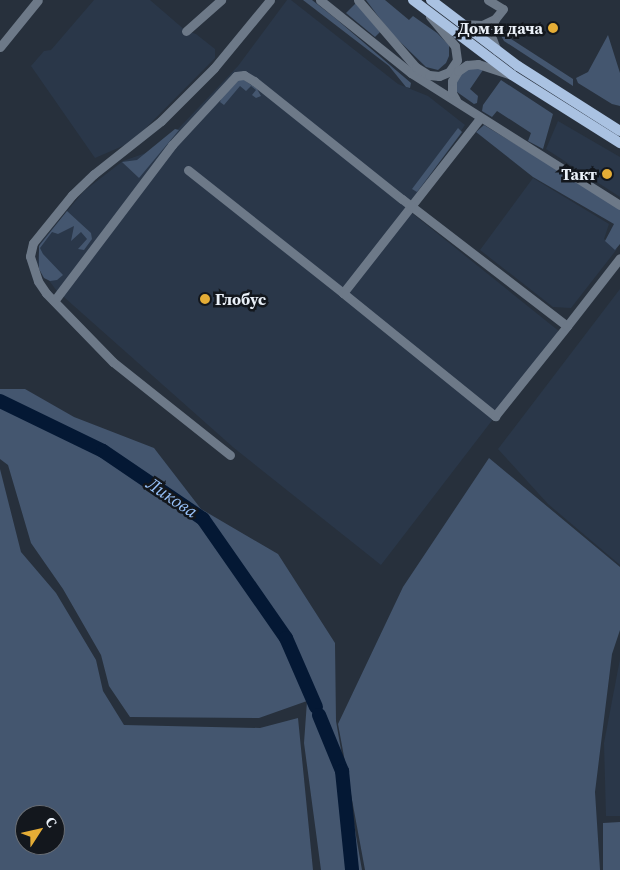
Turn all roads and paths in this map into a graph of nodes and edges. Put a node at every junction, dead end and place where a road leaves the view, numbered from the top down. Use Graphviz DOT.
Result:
graph roads {
  1 [pos="38,0"];
  2 [pos="222,0"];
  3 [pos="270,0"];
  4 [pos="320,0"];
  5 [pos="358,0"];
  6 [pos="413,0"];
  7 [pos="431,0"];
  8 [pos="488,0"];
  9 [pos="423,9"];
  10 [pos="495,19"];
  11 [pos="461,23"];
  12 [pos="186,31"];
  13 [pos="0,47"];
  14 [pos="498,50"];
  15 [pos="416,67"];
  16 [pos="512,76"];
  17 [pos="433,86"];
  18 [pos="458,103"];
  19 [pos="480,118"];
  20 [pos="620,131"];
  21 [pos="620,143"];
  22 [pos="188,170"];
  23 [pos="620,205"];
  24 [pos="412,207"];
  25 [pos="620,258"];
  26 [pos="343,293"];
  27 [pos="54,301"];
  28 [pos="567,326"];
  29 [pos="230,455"];
  1 -- 13 [label="street"];
  2 -- 12 [label="street"];
  3 -- 27 [label="street"];
  4 -- 17 [label="street"];
  5 -- 15 [label="street"];
  6 -- 9 [label="main road"];
  7 -- 11 [label="main road"];
  8 -- 10 [label="street"];
  9 -- 15 [label="street"];
  9 -- 16 [label="main road"];
  10 -- 11 [label="street"];
  10 -- 14 [label="street"];
  11 -- 14 [label="main road"];
  14 -- 20 [label="main road"];
  15 -- 17 [label="street"];
  16 -- 18 [label="street"];
  16 -- 21 [label="main road"];
  17 -- 18 [label="street"];
  18 -- 19 [label="street"];
  19 -- 23 [label="street"];
  19 -- 24 [label="street"];
  22 -- 26 [label="street"];
  24 -- 26 [label="street"];
  24 -- 27 [label="street"];
  24 -- 28 [label="street"];
  25 -- 28 [label="street"];
  26 -- 28 [label="street"];
  27 -- 29 [label="street"];
}
